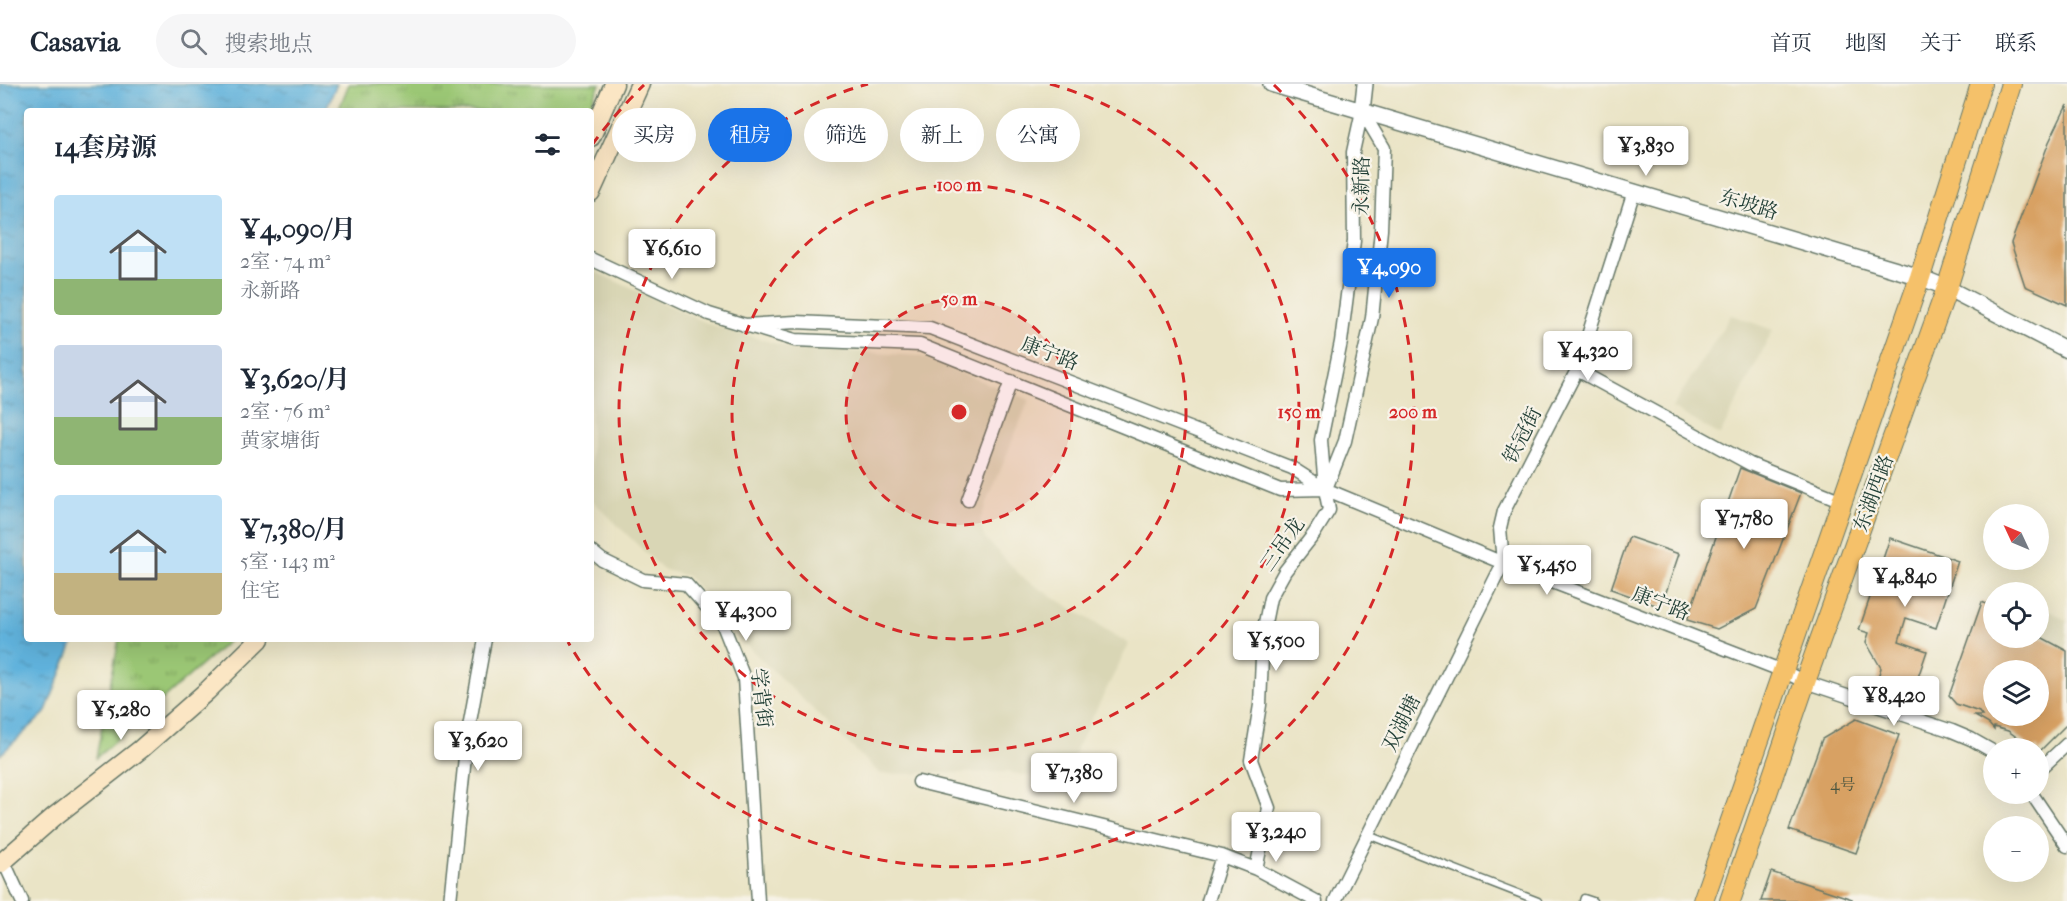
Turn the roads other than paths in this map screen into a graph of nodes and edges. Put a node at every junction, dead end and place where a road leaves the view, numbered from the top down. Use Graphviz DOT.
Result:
graph roads {
  1 [pos="614,84"];
  2 [pos="640,84"];
  3 [pos="1271,84"];
  4 [pos="1365,84"];
  5 [pos="1981,84"];
  6 [pos="2011,84"];
  7 [pos="1362,111"];
  8 [pos="594,129"];
  9 [pos="594,185"];
  10 [pos="1634,191"];
  11 [pos="594,260"];
  12 [pos="1920,277"];
  13 [pos="1947,288"];
  14 [pos="744,325"];
  15 [pos="2067,351"];
  16 [pos="1577,370"];
  17 [pos="1011,381"];
  18 [pos="1325,489"];
  19 [pos="968,500"];
  20 [pos="1842,501"];
  21 [pos="594,552"];
  22 [pos="1503,563"];
  23 [pos="257,642"];
  24 [pos="484,642"];
  25 [pos="1783,671"];
  26 [pos="1805,682"];
  27 [pos="2067,744"];
  28 [pos="1983,746"];
  29 [pos="2049,761"];
  30 [pos="919,782"];
  31 [pos="2039,804"];
  32 [pos="1367,835"];
  33 [pos="2067,846"];
  34 [pos="1222,856"];
  35 [pos="2,863"];
  36 [pos="1256,869"];
  37 [pos="22,901"];
  38 [pos="450,901"];
  39 [pos="758,901"];
  40 [pos="1208,901"];
  41 [pos="1316,901"];
  42 [pos="1335,901"];
  43 [pos="1538,901"];
  44 [pos="1583,901"];
  45 [pos="1593,901"];
  46 [pos="1703,901"];
  47 [pos="1730,901"];
  1 -- 8 [label="main road"];
  2 -- 9 [label="main road"];
  3 -- 7 [label="street, 东坡路"];
  4 -- 7 [label="street, 永新路"];
  5 -- 12 [label="main road, 东湖西路"];
  6 -- 13 [label="main road, 东湖西路"];
  7 -- 10 [label="street, 东坡路"];
  7 -- 18 [label="street, 永新路"];
  7 -- 18 [label="street, 永新路"];
  10 -- 12 [label="street, 东坡路"];
  10 -- 16 [label="street, 铁冠街"];
  11 -- 14 [label="street, 康宁路"];
  12 -- 13 [label="street, 东坡路"];
  12 -- 20 [label="main road, 东湖西路"];
  13 -- 15 [label="street, 东坡路"];
  13 -- 26 [label="main road, 东湖西路"];
  14 -- 17 [label="street, 康宁路"];
  14 -- 18 [label="street, 康宁路"];
  16 -- 20 [label="street"];
  16 -- 22 [label="street, 铁冠街"];
  17 -- 18 [label="street, 康宁路"];
  17 -- 19 [label="street"];
  18 -- 22 [label="street, 康宁路"];
  18 -- 36 [label="street, 三吊龙"];
  20 -- 25 [label="main road, 东湖西路"];
  21 -- 39 [label="street, 学背街"];
  22 -- 25 [label="street, 康宁路"];
  22 -- 32 [label="street, 双湖塘"];
  23 -- 35 [label="main road"];
  24 -- 38 [label="street"];
  25 -- 26 [label="street, 康宁路"];
  25 -- 46 [label="main road, 东湖西路"];
  26 -- 28 [label="street, 康宁路"];
  26 -- 47 [label="main road, 东湖西路"];
  27 -- 29 [label="street"];
  30 -- 34 [label="street"];
  31 -- 33 [label="street"];
  32 -- 42 [label="street, 双湖塘"];
  32 -- 43 [label="lane"];
  34 -- 36 [label="street"];
  34 -- 40 [label="street"];
  35 -- 37 [label="street"];
  36 -- 41 [label="street"];
  44 -- 45 [label="lane"];
}
